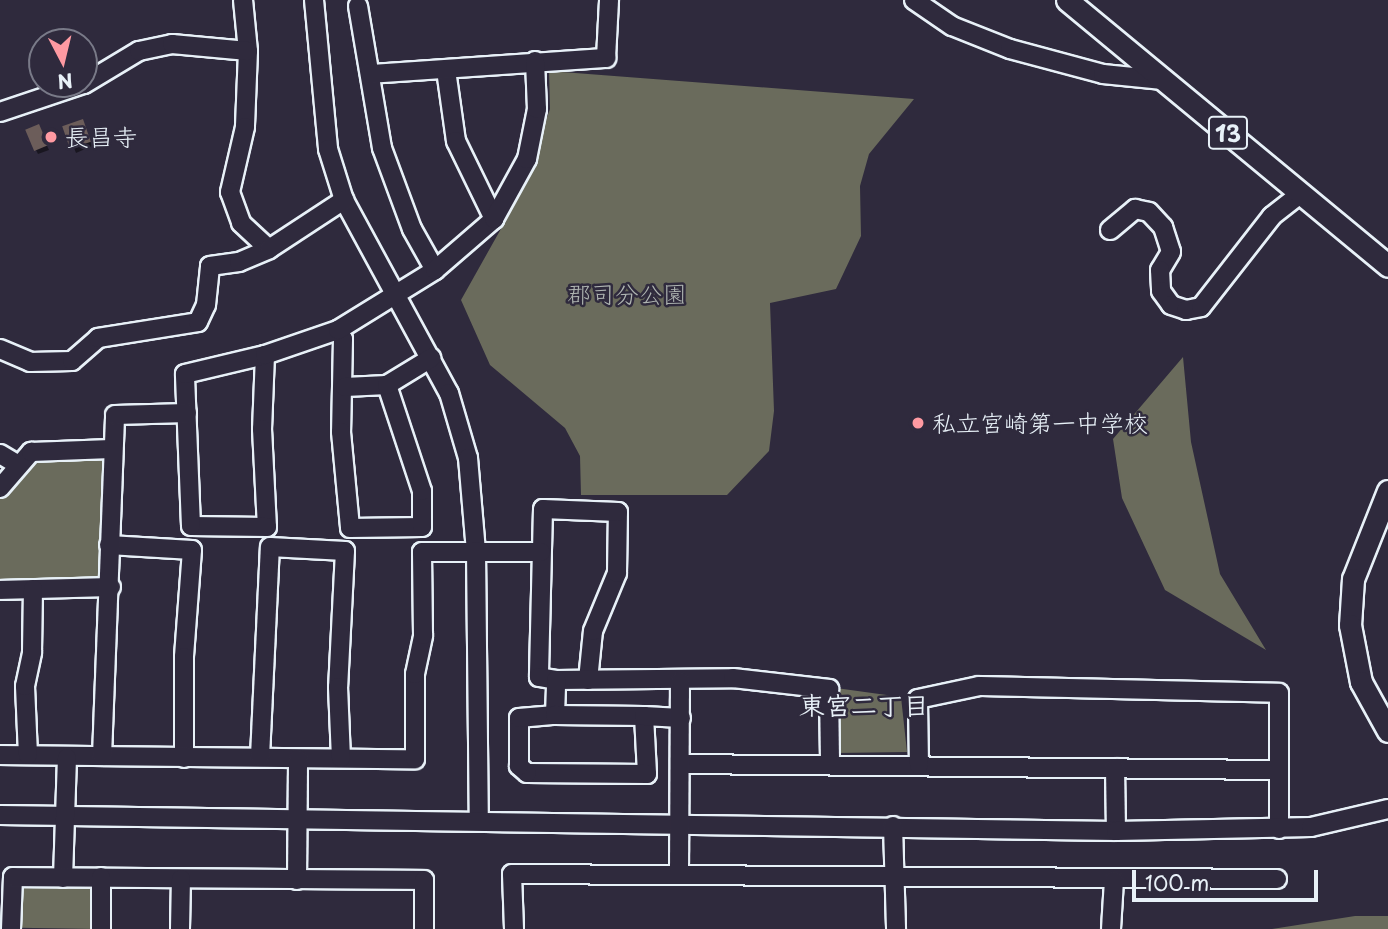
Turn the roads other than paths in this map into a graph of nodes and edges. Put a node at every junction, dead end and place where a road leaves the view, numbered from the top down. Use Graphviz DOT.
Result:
graph roads {
  1 [pos="243,0"];
  2 [pos="314,0"];
  3 [pos="609,0"];
  4 [pos="914,0"];
  5 [pos="1067,0"];
  6 [pos="358,6"];
  7 [pos="248,51"];
  8 [pos="535,61"];
  9 [pos="446,70"];
  10 [pos="98,75"];
  11 [pos="370,75"];
  12 [pos="1163,80"];
  13 [pos="42,98"];
  14 [pos="0,112"];
  15 [pos="1301,193"];
  16 [pos="344,200"];
  17 [pos="494,219"];
  18 [pos="1110,230"];
  19 [pos="269,249"];
  20 [pos="1388,266"];
  21 [pos="435,270"];
  22 [pos="393,294"];
  23 [pos="338,330"];
  24 [pos="0,349"];
  25 [pos="265,355"];
  26 [pos="431,358"];
  27 [pos="387,385"];
  28 [pos="345,387"];
  29 [pos="187,413"];
  30 [pos="111,449"];
  31 [pos="0,454"];
  32 [pos="18,465"];
  33 [pos="0,488"];
  34 [pos="1388,491"];
  35 [pos="109,545"];
  36 [pos="476,551"];
  37 [pos="541,552"];
  38 [pos="111,587"];
  39 [pos="33,589"];
  40 [pos="0,590"];
  41 [pos="556,680"];
  42 [pos="588,680"];
  43 [pos="680,681"];
  44 [pos="555,715"];
  45 [pos="644,716"];
  46 [pos="681,718"];
  47 [pos="1388,731"];
  48 [pos="0,755"];
  49 [pos="28,755"];
  50 [pos="102,756"];
  51 [pos="260,757"];
  52 [pos="66,758"];
  53 [pos="184,758"];
  54 [pos="341,758"];
  55 [pos="298,759"];
  56 [pos="682,764"];
  57 [pos="830,765"];
  58 [pos="919,765"];
  59 [pos="1115,768"];
  60 [pos="1277,770"];
  61 [pos="1388,809"];
  62 [pos="0,815"];
  63 [pos="64,817"];
  64 [pos="298,817"];
  65 [pos="479,821"];
  66 [pos="680,822"];
  67 [pos="893,826"];
  68 [pos="1279,830"];
  69 [pos="1116,831"];
  70 [pos="678,872"];
  71 [pos="897,875"];
  72 [pos="102,877"];
  73 [pos="63,878"];
  74 [pos="181,879"];
  75 [pos="1277,879"];
  76 [pos="297,880"];
  77 [pos="1114,880"];
  78 [pos="11,929"];
  79 [pos="101,929"];
  80 [pos="180,929"];
  81 [pos="424,929"];
  82 [pos="513,929"];
  83 [pos="896,929"];
  84 [pos="1111,929"];
  1 -- 7 [label="street"];
  2 -- 16 [label="street"];
  3 -- 8 [label="street"];
  4 -- 12 [label="street"];
  5 -- 12 [label="main road, 13"];
  6 -- 11 [label="street"];
  7 -- 10 [label="street"];
  7 -- 19 [label="street"];
  8 -- 9 [label="street"];
  8 -- 17 [label="street"];
  9 -- 11 [label="street"];
  9 -- 17 [label="street"];
  11 -- 21 [label="street"];
  12 -- 15 [label="main road, 13"];
  13 -- 14 [label="street"];
  15 -- 18 [label="street"];
  15 -- 20 [label="main road, 13"];
  16 -- 19 [label="street"];
  16 -- 22 [label="street"];
  17 -- 21 [label="street"];
  19 -- 24 [label="street"];
  21 -- 22 [label="street"];
  22 -- 23 [label="street"];
  22 -- 26 [label="street"];
  23 -- 25 [label="street"];
  23 -- 28 [label="street"];
  25 -- 29 [label="street"];
  25 -- 29 [label="street"];
  26 -- 27 [label="street"];
  26 -- 36 [label="street"];
  27 -- 28 [label="street"];
  27 -- 28 [label="street"];
  29 -- 30 [label="street"];
  30 -- 32 [label="street"];
  30 -- 35 [label="street"];
  31 -- 32 [label="street"];
  32 -- 33 [label="street"];
  34 -- 47 [label="main road"];
  35 -- 38 [label="street"];
  35 -- 53 [label="street"];
  36 -- 37 [label="street"];
  36 -- 54 [label="street"];
  36 -- 65 [label="street"];
  37 -- 41 [label="street"];
  37 -- 42 [label="street"];
  38 -- 39 [label="street"];
  38 -- 50 [label="street"];
  39 -- 40 [label="street"];
  39 -- 49 [label="street"];
  41 -- 42 [label="street"];
  41 -- 44 [label="street"];
  42 -- 43 [label="street"];
  43 -- 46 [label="street"];
  43 -- 57 [label="street"];
  44 -- 45 [label="street"];
  44 -- 45 [label="street"];
  45 -- 46 [label="street"];
  46 -- 56 [label="street"];
  48 -- 49 [label="street"];
  49 -- 52 [label="street"];
  50 -- 52 [label="street"];
  50 -- 53 [label="street"];
  51 -- 53 [label="street"];
  51 -- 54 [label="street"];
  51 -- 55 [label="street"];
  52 -- 63 [label="street"];
  54 -- 55 [label="street"];
  55 -- 64 [label="street"];
  56 -- 57 [label="street"];
  56 -- 66 [label="street"];
  57 -- 58 [label="street"];
  58 -- 59 [label="street"];
  58 -- 60 [label="street"];
  59 -- 60 [label="street"];
  59 -- 69 [label="street"];
  60 -- 68 [label="street"];
  61 -- 68 [label="street"];
  62 -- 63 [label="street"];
  63 -- 64 [label="street"];
  63 -- 73 [label="street"];
  64 -- 65 [label="street"];
  64 -- 76 [label="street"];
  65 -- 66 [label="street"];
  66 -- 67 [label="street"];
  66 -- 70 [label="street"];
  67 -- 69 [label="street"];
  67 -- 71 [label="street"];
  68 -- 69 [label="street"];
  70 -- 71 [label="street"];
  70 -- 82 [label="street"];
  71 -- 77 [label="street"];
  71 -- 83 [label="street"];
  72 -- 73 [label="street"];
  72 -- 74 [label="street"];
  72 -- 79 [label="street"];
  73 -- 78 [label="street"];
  74 -- 76 [label="street"];
  74 -- 80 [label="street"];
  75 -- 77 [label="street"];
  76 -- 81 [label="street"];
  77 -- 84 [label="street"];
}
